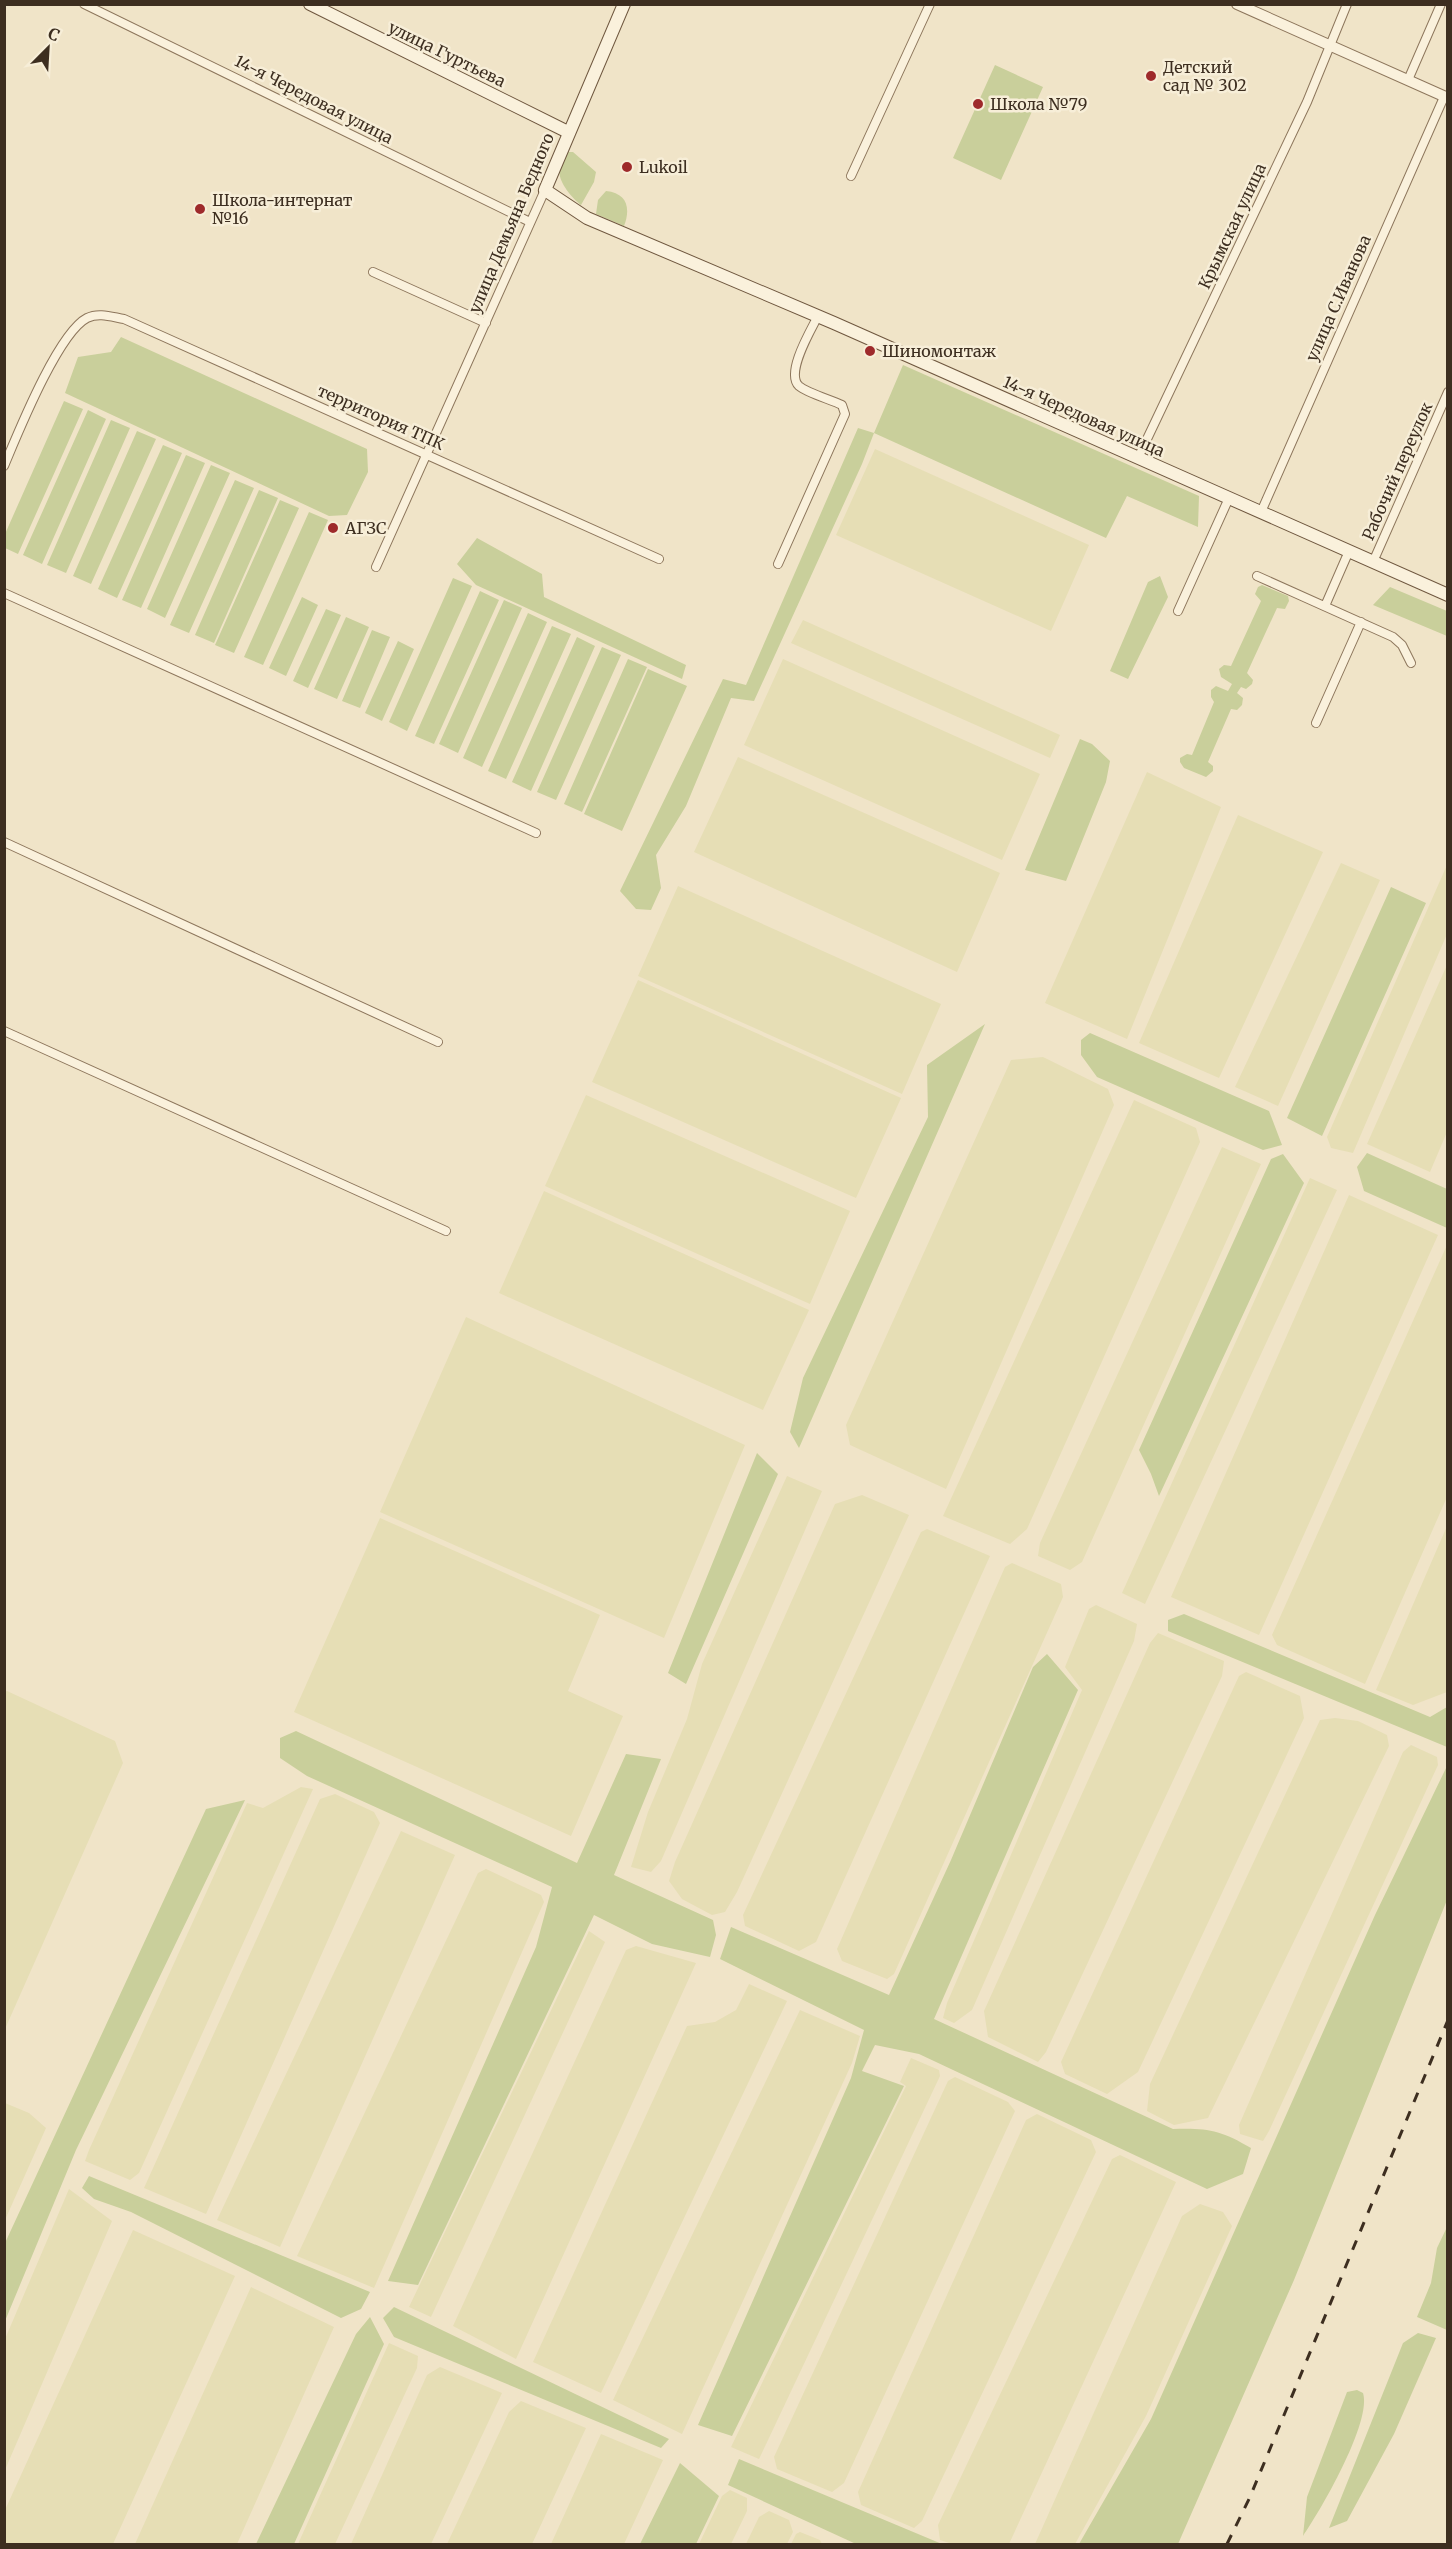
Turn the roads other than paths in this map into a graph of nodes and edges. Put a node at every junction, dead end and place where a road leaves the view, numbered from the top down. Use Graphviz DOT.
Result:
graph roads {
  1 [pos="84,4"];
  2 [pos="310,4"];
  3 [pos="930,4"];
  4 [pos="1237,4"];
  5 [pos="1347,4"];
  6 [pos="1441,4"];
  7 [pos="621,5"];
  8 [pos="1329,45"];
  9 [pos="1408,80"];
  10 [pos="1446,97"];
  11 [pos="568,132"];
  12 [pos="850,176"];
  13 [pos="545,190"];
  14 [pos="530,222"];
  15 [pos="373,272"];
  16 [pos="818,316"];
  17 [pos="486,323"];
  18 [pos="1448,392"];
  19 [pos="428,454"];
  20 [pos="1138,458"];
  21 [pos="4,466"];
  22 [pos="1229,498"];
  23 [pos="1261,512"];
  24 [pos="1348,551"];
  25 [pos="659,559"];
  26 [pos="1373,562"];
  27 [pos="778,564"];
  28 [pos="376,567"];
  29 [pos="1257,576"];
  30 [pos="4,593"];
  31 [pos="1447,594"];
  32 [pos="1324,606"];
  33 [pos="1178,611"];
  34 [pos="1361,622"];
  35 [pos="1411,663"];
  36 [pos="1316,723"];
  37 [pos="536,833"];
  38 [pos="4,842"];
  39 [pos="4,1031"];
  40 [pos="438,1042"];
  41 [pos="446,1231"];
  1 -- 14 [label="street, 14-я Чередовая улица"];
  2 -- 11 [label="main road, улица Гуртьева"];
  3 -- 12 [label="street"];
  4 -- 8 [label="street"];
  5 -- 8 [label="street, Крымская улица"];
  6 -- 9 [label="street"];
  7 -- 11 [label="main road, улица Демьяна Бедного"];
  8 -- 9 [label="street"];
  8 -- 20 [label="street, Крымская улица"];
  9 -- 10 [label="street"];
  10 -- 23 [label="street, улица С.Иванова"];
  11 -- 13 [label="main road, улица Демьяна Бедного"];
  13 -- 14 [label="street, улица Демьяна Бедного"];
  13 -- 16 [label="main road, 14-я Чередовая улица"];
  14 -- 17 [label="street, улица Демьяна Бедного"];
  15 -- 17 [label="street"];
  16 -- 20 [label="main road, 14-я Чередовая улица"];
  16 -- 27 [label="street"];
  17 -- 19 [label="street, улица Демьяна Бедного"];
  18 -- 26 [label="street, Рабочий переулок"];
  19 -- 21 [label="street, территория ТПК"];
  19 -- 25 [label="street, территория ТПК"];
  19 -- 28 [label="street, улица Демьяна Бедного"];
  20 -- 22 [label="main road, 14-я Чередовая улица"];
  22 -- 23 [label="main road, 14-я Чередовая улица"];
  22 -- 33 [label="street"];
  23 -- 24 [label="main road, 14-я Чередовая улица"];
  24 -- 26 [label="main road, 14-я Чередовая улица"];
  24 -- 32 [label="street"];
  26 -- 31 [label="main road, 14-я Чередовая улица"];
  29 -- 32 [label="street"];
  30 -- 37 [label="street"];
  32 -- 34 [label="street"];
  34 -- 35 [label="street"];
  34 -- 36 [label="street"];
  38 -- 40 [label="street"];
  39 -- 41 [label="street"];
}
